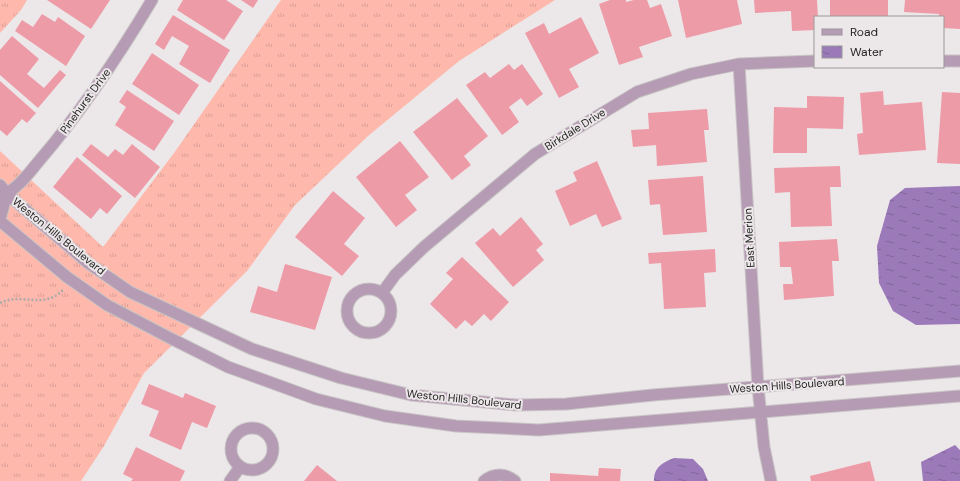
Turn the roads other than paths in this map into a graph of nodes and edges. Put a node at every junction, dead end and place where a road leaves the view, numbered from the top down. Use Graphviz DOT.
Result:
graph roads {
  1 [pos="152,0"];
  2 [pos="814,61"];
  3 [pos="944,61"];
  4 [pos="960,61"];
  5 [pos="739,64"];
  6 [pos="2,192"];
  7 [pos="0,220"];
  8 [pos="382,293"];
  9 [pos="960,371"];
  10 [pos="758,387"];
  11 [pos="960,396"];
  12 [pos="760,412"];
  13 [pos="240,466"];
  14 [pos="230,481"];
  15 [pos="484,481"];
  16 [pos="515,481"];
  17 [pos="771,481"];
  1 -- 6 [label="street, Pinehurst Drive"];
  2 -- 5 [label="street, Birkdale Drive"];
  3 -- 4 [label="street"];
  5 -- 8 [label="street, Birkdale Drive"];
  5 -- 10 [label="street, East Merion"];
  6 -- 7 [label="street"];
  6 -- 10 [label="street, Weston Hills Boulevard"];
  7 -- 12 [label="street"];
  9 -- 10 [label="street, Weston Hills Boulevard"];
  10 -- 12 [label="street, East Merion"];
  11 -- 12 [label="street"];
  12 -- 17 [label="street, East Merion"];
  13 -- 14 [label="street"];
  15 -- 16 [label="street"];
}
